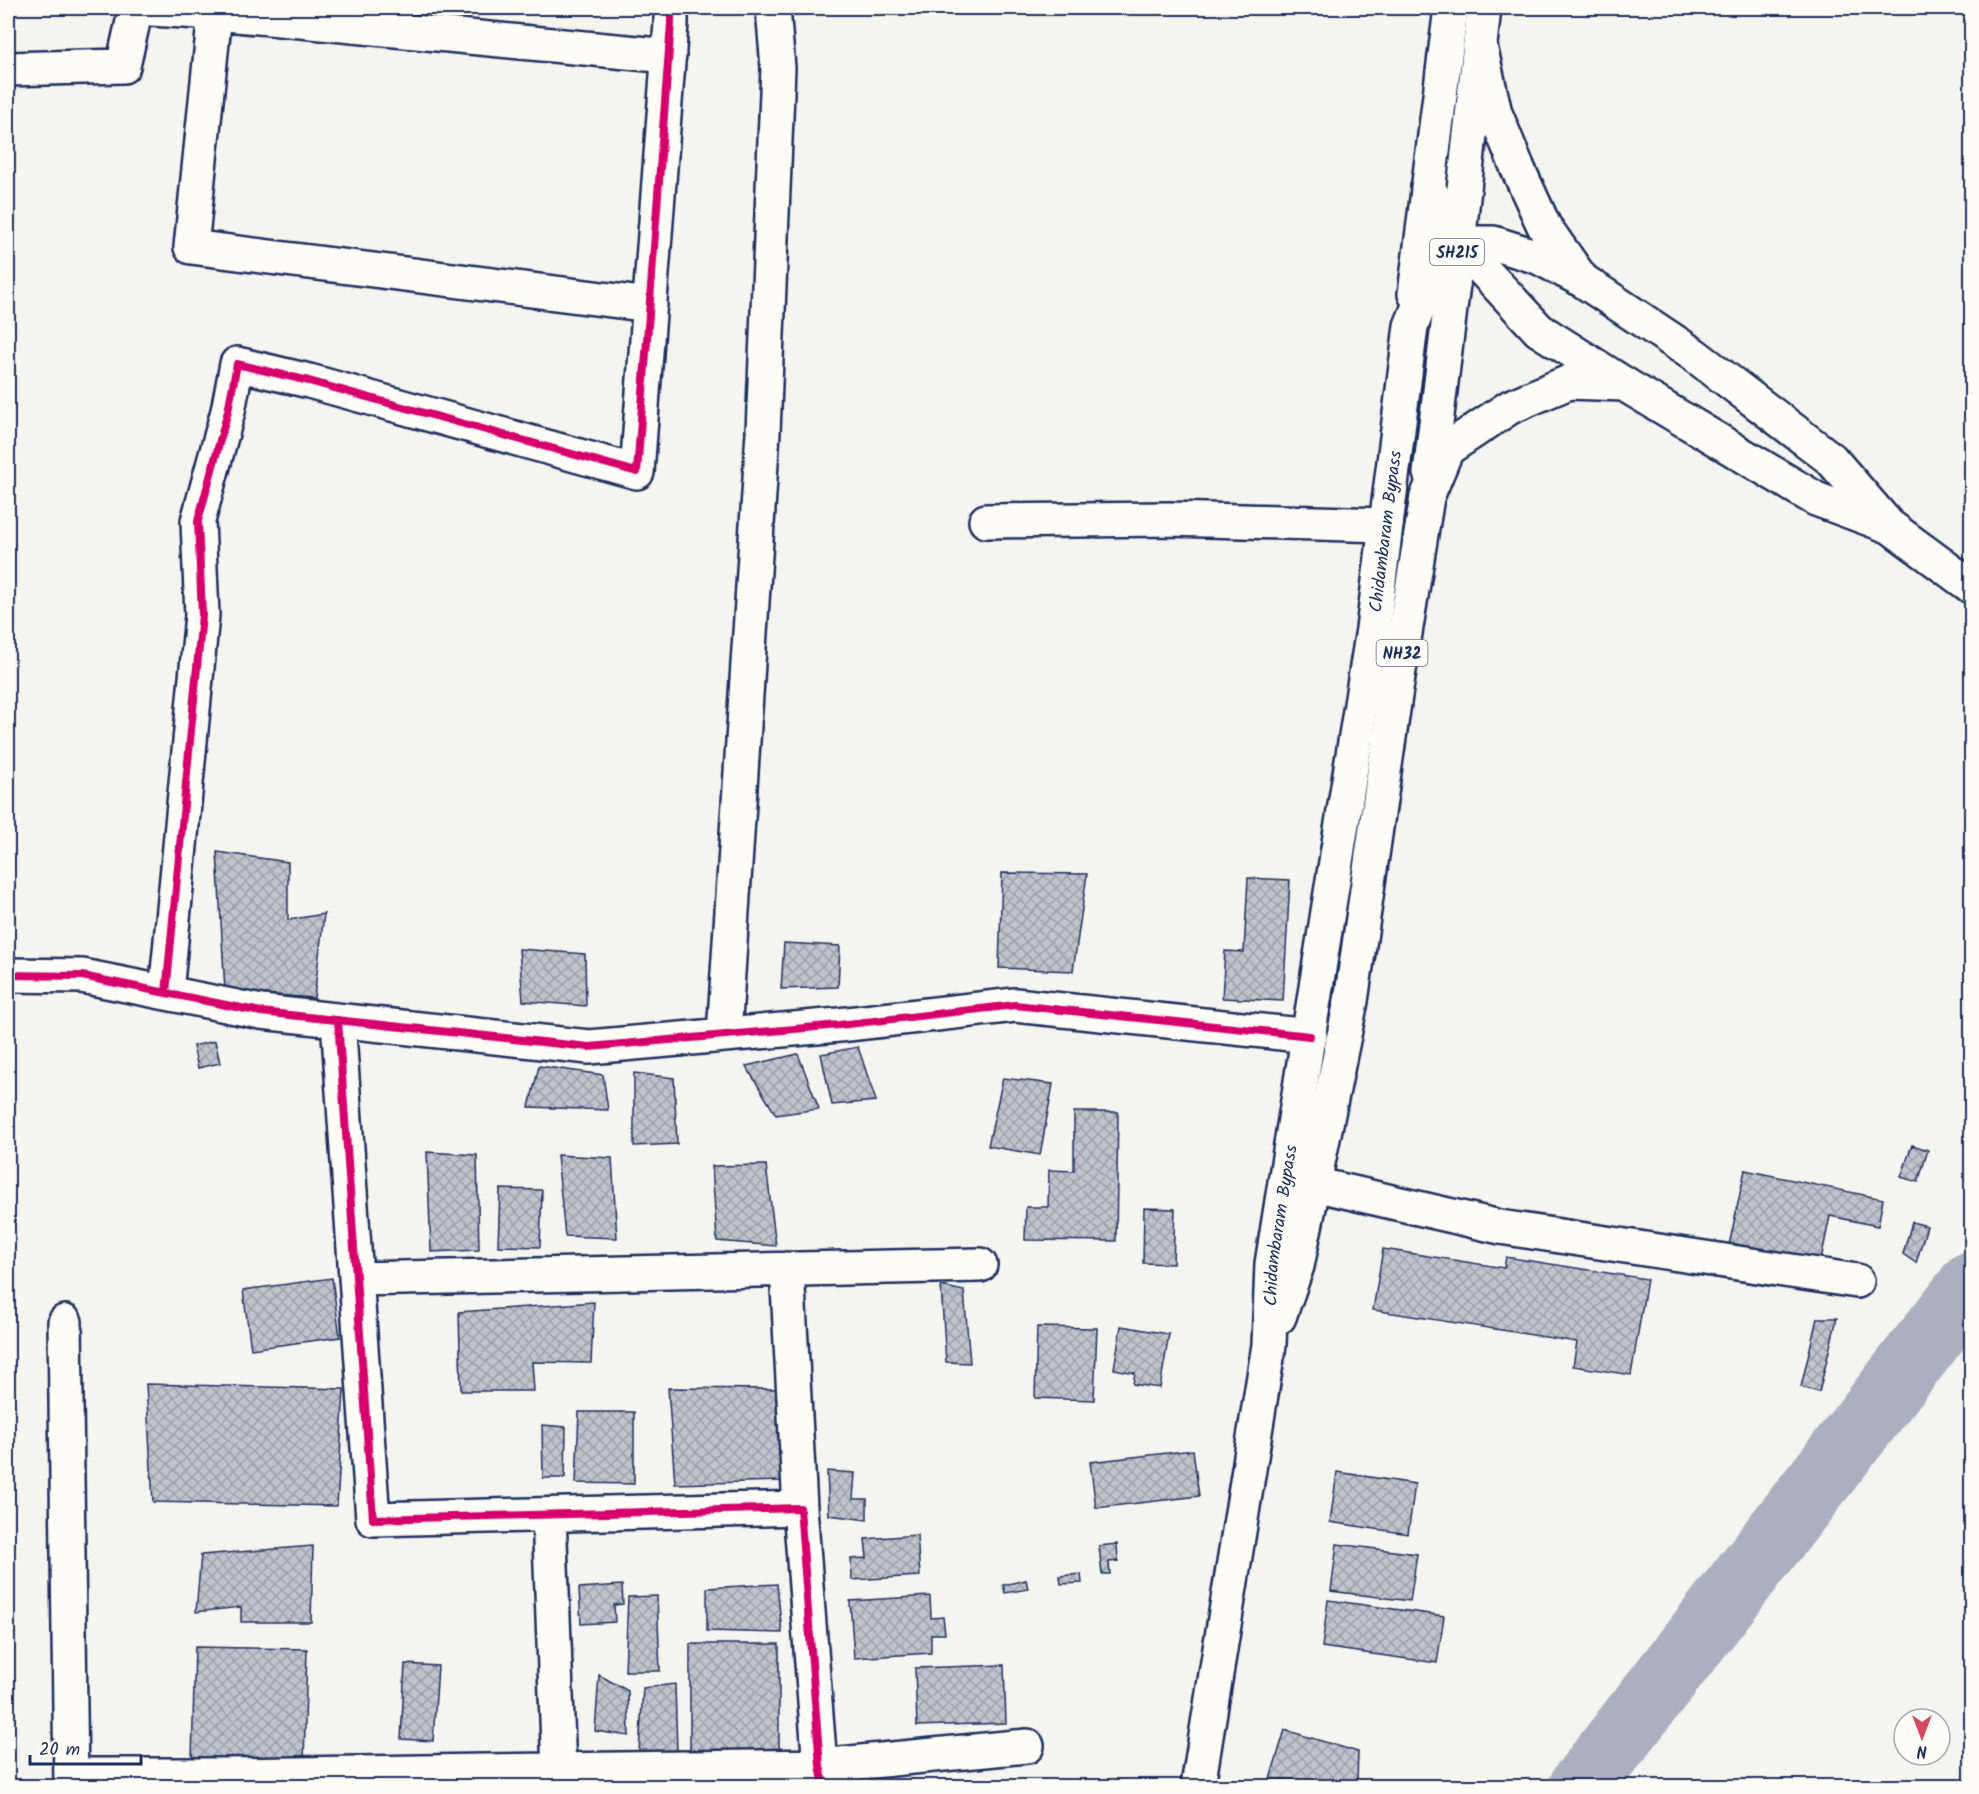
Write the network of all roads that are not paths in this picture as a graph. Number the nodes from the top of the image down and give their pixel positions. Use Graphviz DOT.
graph roads {
  1 [pos="671,8"];
  2 [pos="773,8"];
  3 [pos="1451,8"];
  4 [pos="1484,8"];
  5 [pos="215,13"];
  6 [pos="1480,46"];
  7 [pos="669,56"];
  8 [pos="8,69"];
  9 [pos="1428,187"];
  10 [pos="1458,243"];
  11 [pos="1582,279"];
  12 [pos="650,305"];
  13 [pos="1411,326"];
  14 [pos="1624,384"];
  15 [pos="1427,497"];
  16 [pos="986,521"];
  17 [pos="1386,525"];
  18 [pos="1888,525"];
  19 [pos="1971,587"];
  20 [pos="8,975"];
  21 [pos="166,993"];
  22 [pos="338,1020"];
  23 [pos="724,1035"];
  24 [pos="1310,1036"];
  25 [pos="1314,1184"];
  26 [pos="980,1265"];
  27 [pos="787,1269"];
  28 [pos="356,1279"];
  29 [pos="1857,1281"];
  30 [pos="65,1322"];
  31 [pos="1269,1345"];
  32 [pos="800,1508"];
  33 [pos="549,1515"];
  34 [pos="1027,1746"];
  35 [pos="559,1770"];
  36 [pos="822,1776"];
  37 [pos="71,1781"];
  38 [pos="1198,1786"];
  1 -- 7 [label="main road"];
  2 -- 23 [label="main road"];
  3 -- 9 [label="main road, SH215"];
  4 -- 6 [label="main road, SH215"];
  5 -- 7 [label="main road"];
  5 -- 8 [label="main road"];
  5 -- 12 [label="main road"];
  6 -- 10 [label="main road, SH215"];
  6 -- 11 [label="main road"];
  7 -- 12 [label="main road"];
  9 -- 10 [label="main road"];
  9 -- 13 [label="main road, SH215"];
  10 -- 11 [label="main road, Chidambaram Bypass"];
  10 -- 13 [label="main road, Chidambaram Bypass"];
  10 -- 14 [label="main road"];
  10 -- 15 [label="main road, SH215"];
  11 -- 18 [label="main road, Chidambaram Bypass"];
  12 -- 21 [label="main road"];
  13 -- 17 [label="main road, Chidambaram Bypass"];
  14 -- 15 [label="main road, Chidambaram Bypass / NH32"];
  14 -- 18 [label="main road, Chidambaram Bypass / NH32"];
  15 -- 25 [label="main road, Chidambaram Bypass / NH32"];
  16 -- 17 [label="main road"];
  17 -- 24 [label="main road, Chidambaram Bypass"];
  18 -- 19 [label="main road, Chidambaram Bypass"];
  20 -- 21 [label="main road"];
  21 -- 22 [label="main road"];
  22 -- 23 [label="main road"];
  22 -- 28 [label="main road"];
  23 -- 24 [label="main road"];
  24 -- 31 [label="main road, Chidambaram Bypass"];
  25 -- 29 [label="main road"];
  25 -- 31 [label="main road, Chidambaram Bypass / NH32"];
  26 -- 27 [label="main road"];
  27 -- 28 [label="main road"];
  27 -- 32 [label="main road"];
  28 -- 33 [label="main road"];
  30 -- 37 [label="main road"];
  31 -- 38 [label="main road"];
  32 -- 33 [label="main road"];
  32 -- 36 [label="main road"];
  33 -- 35 [label="main road"];
  34 -- 36 [label="main road"];
  35 -- 36 [label="main road"];
  35 -- 37 [label="main road"];
}
